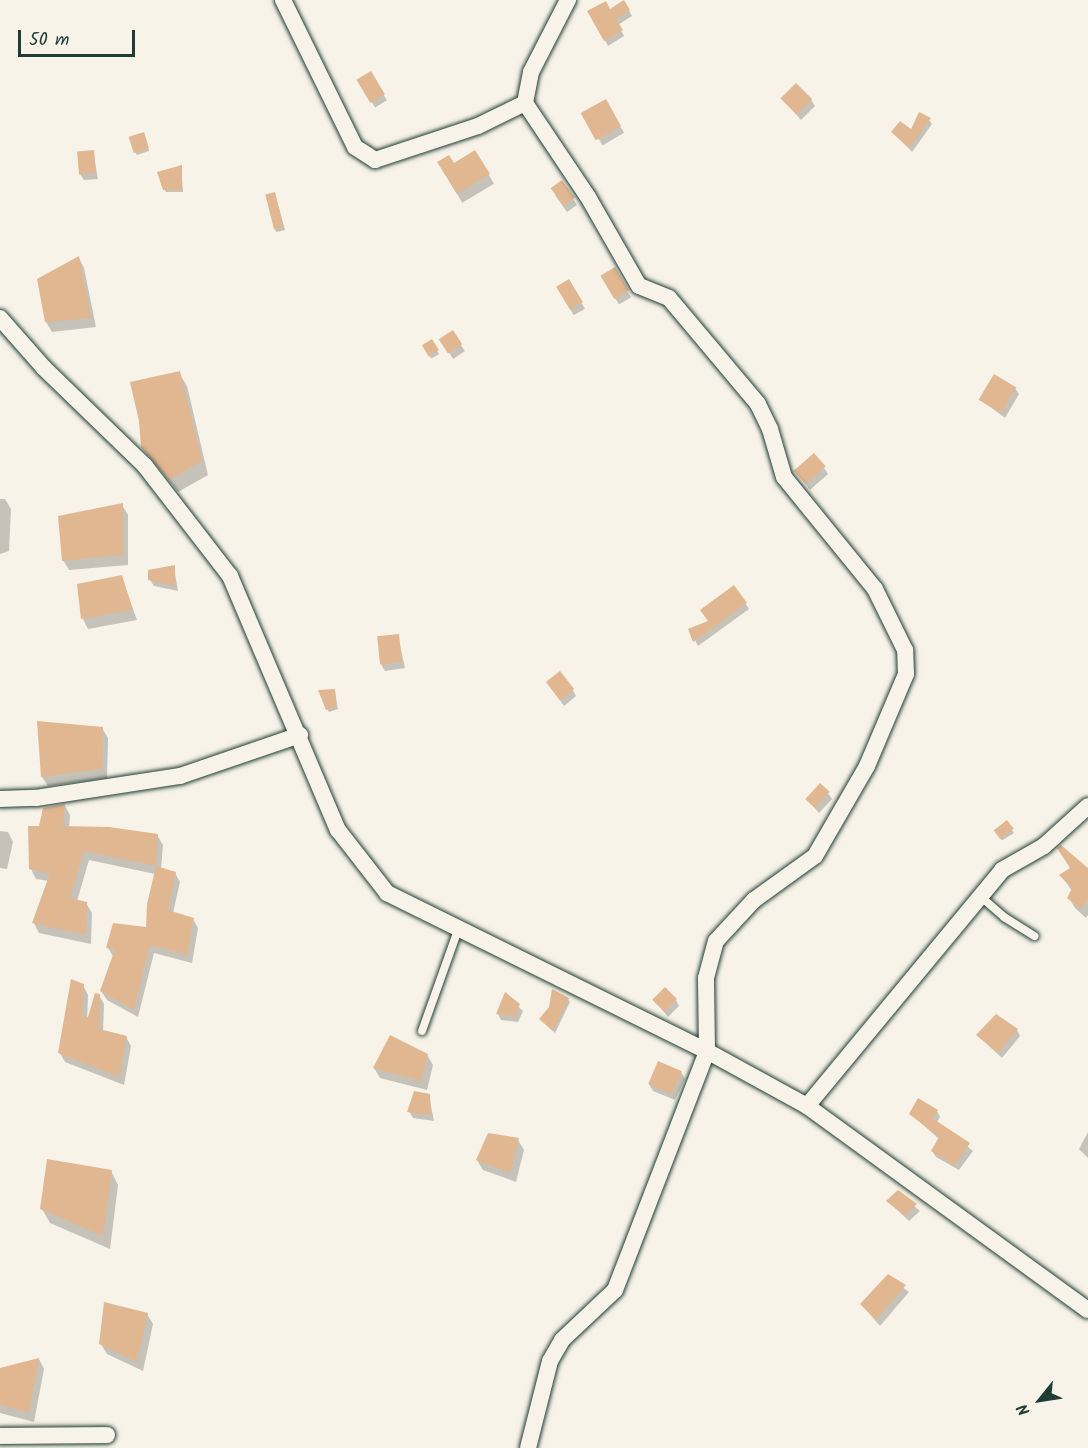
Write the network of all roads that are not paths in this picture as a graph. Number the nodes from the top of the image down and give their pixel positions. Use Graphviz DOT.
graph roads {
  1 [pos="283,0"];
  2 [pos="568,0"];
  3 [pos="525,103"];
  4 [pos="0,318"];
  5 [pos="300,735"];
  6 [pos="0,799"];
  7 [pos="1088,806"];
  8 [pos="980,896"];
  9 [pos="459,926"];
  10 [pos="1035,936"];
  11 [pos="422,1031"];
  12 [pos="707,1051"];
  13 [pos="807,1106"];
  14 [pos="1088,1310"];
  15 [pos="107,1435"];
  16 [pos="0,1436"];
  17 [pos="528,1448"];
  1 -- 3 [label="street"];
  2 -- 3 [label="street"];
  3 -- 12 [label="street"];
  4 -- 5 [label="street"];
  5 -- 6 [label="street"];
  5 -- 9 [label="street"];
  7 -- 8 [label="street"];
  8 -- 10 [label="lane"];
  8 -- 13 [label="street"];
  9 -- 11 [label="lane"];
  9 -- 12 [label="street"];
  12 -- 13 [label="street"];
  12 -- 17 [label="street"];
  13 -- 14 [label="street"];
  15 -- 16 [label="street"];
}
